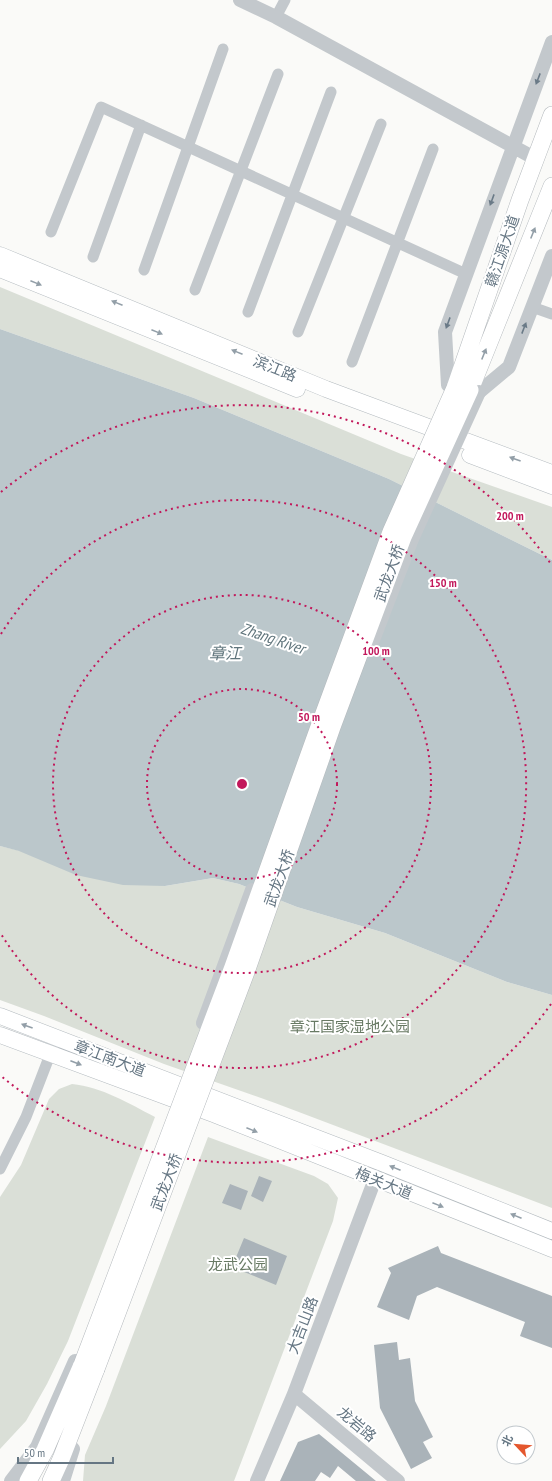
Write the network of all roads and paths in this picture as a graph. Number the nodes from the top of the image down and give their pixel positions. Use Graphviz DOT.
graph roads {
  1 [pos="240,0"];
  2 [pos="285,0"];
  3 [pos="276,17"];
  4 [pos="552,42"];
  5 [pos="224,49"];
  6 [pos="278,74"];
  7 [pos="331,92"];
  8 [pos="552,115"];
  9 [pos="381,124"];
  10 [pos="141,125"];
  11 [pos="512,146"];
  12 [pos="188,147"];
  13 [pos="434,149"];
  14 [pos="536,159"];
  15 [pos="240,171"];
  16 [pos="552,186"];
  17 [pos="292,194"];
  18 [pos="343,218"];
  19 [pos="51,232"];
  20 [pos="398,242"];
  21 [pos="0,255"];
  22 [pos="552,256"];
  23 [pos="93,257"];
  24 [pos="0,269"];
  25 [pos="144,270"];
  26 [pos="466,274"];
  27 [pos="195,290"];
  28 [pos="532,307"];
  29 [pos="248,312"];
  30 [pos="552,314"];
  31 [pos="298,332"];
  32 [pos="352,362"];
  33 [pos="463,389"];
  34 [pos="552,473"];
  35 [pos="552,486"];
  36 [pos="0,1016"];
  37 [pos="0,1034"];
  38 [pos="56,1037"];
  39 [pos="50,1053"];
  40 [pos="218,1108"];
  41 [pos="0,1169"];
  42 [pos="375,1179"];
  43 [pos="552,1231"];
  44 [pos="552,1249"];
  45 [pos="89,1367"];
  46 [pos="294,1394"];
  47 [pos="11,1481"];
  48 [pos="28,1481"];
  49 [pos="51,1481"];
  50 [pos="63,1481"];
  51 [pos="257,1481"];
  52 [pos="398,1481"];
  1 -- 3 [label="street"];
  2 -- 3 [label="street"];
  3 -- 11 [label="street"];
  4 -- 11 [label="street, one-way"];
  5 -- 12 [label="street"];
  6 -- 15 [label="street"];
  7 -- 17 [label="street"];
  8 -- 14 [label="main road, 赣江源大道"];
  9 -- 18 [label="street"];
  10 -- 12 [label="street"];
  10 -- 19 [label="street"];
  10 -- 23 [label="street"];
  11 -- 14 [label="street"];
  11 -- 26 [label="street, one-way"];
  12 -- 15 [label="street"];
  12 -- 25 [label="street"];
  13 -- 20 [label="street"];
  14 -- 33 [label="main road, 赣江源大道"];
  15 -- 17 [label="street"];
  15 -- 27 [label="street"];
  33 -- 16 [label="main road, 赣江源大道, one-way"];
  17 -- 18 [label="street"];
  17 -- 29 [label="street"];
  18 -- 20 [label="street"];
  18 -- 31 [label="street"];
  20 -- 26 [label="street"];
  20 -- 32 [label="street"];
  34 -- 21 [label="main road, 滨江路, one-way"];
  22 -- 28 [label="street"];
  24 -- 35 [label="main road, 滨江路, one-way"];
  26 -- 33 [label="street, one-way"];
  28 -- 30 [label="street"];
  33 -- 28 [label="street, one-way"];
  33 -- 45 [label="street, bridge"];
  33 -- 45 [label="main road, 武龙大桥, bridge"];
  38 -- 36 [label="main road, 章江南大道, one-way"];
  37 -- 39 [label="main road, 章江南大道"];
  38 -- 39 [label="street"];
  38 -- 40 [label="main road, 章江南大道"];
  39 -- 40 [label="main road, 章江南大道, one-way"];
  39 -- 41 [label="street"];
  40 -- 42 [label="main road, 梅关大道, one-way"];
  43 -- 40 [label="main road, 梅关大道, one-way"];
  42 -- 44 [label="main road, 梅关大道, one-way"];
  42 -- 46 [label="street, 大吉山路"];
  45 -- 47 [label="street"];
  45 -- 48 [label="main road"];
  45 -- 49 [label="main road"];
  45 -- 50 [label="street"];
  46 -- 51 [label="street, 大吉山路"];
  46 -- 52 [label="street, 龙岩路"];
}
